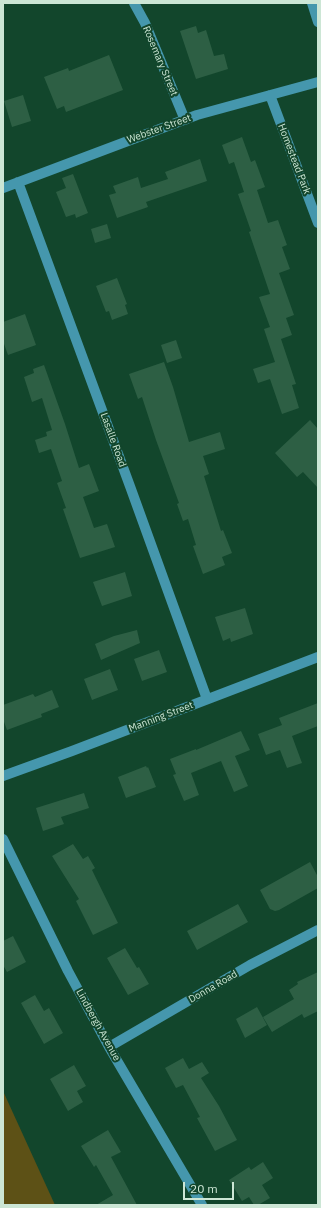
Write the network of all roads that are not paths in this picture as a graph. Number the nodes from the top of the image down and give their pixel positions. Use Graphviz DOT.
graph roads {
  1 [pos="134,3"];
  2 [pos="312,3"];
  3 [pos="318,22"];
  4 [pos="318,82"];
  5 [pos="270,95"];
  6 [pos="185,120"];
  7 [pos="18,182"];
  8 [pos="3,188"];
  9 [pos="318,223"];
  10 [pos="318,657"];
  11 [pos="206,700"];
  12 [pos="3,776"];
  13 [pos="3,839"];
  14 [pos="318,930"];
  15 [pos="109,1047"];
  16 [pos="202,1205"];
  1 -- 6 [label="street, Rosemary Street"];
  2 -- 3 [label="street"];
  4 -- 5 [label="street, Webster Street"];
  5 -- 6 [label="street, Webster Street"];
  5 -- 9 [label="street, Homestead Park"];
  6 -- 7 [label="street, Webster Street"];
  7 -- 8 [label="street, Webster Street"];
  7 -- 11 [label="street, Lasalle Road"];
  10 -- 11 [label="street, Manning Street"];
  11 -- 12 [label="street, Manning Street"];
  13 -- 15 [label="street, Lindbergh Avenue"];
  14 -- 15 [label="street, Donna Road"];
  15 -- 16 [label="street, Lindbergh Avenue"];
}
